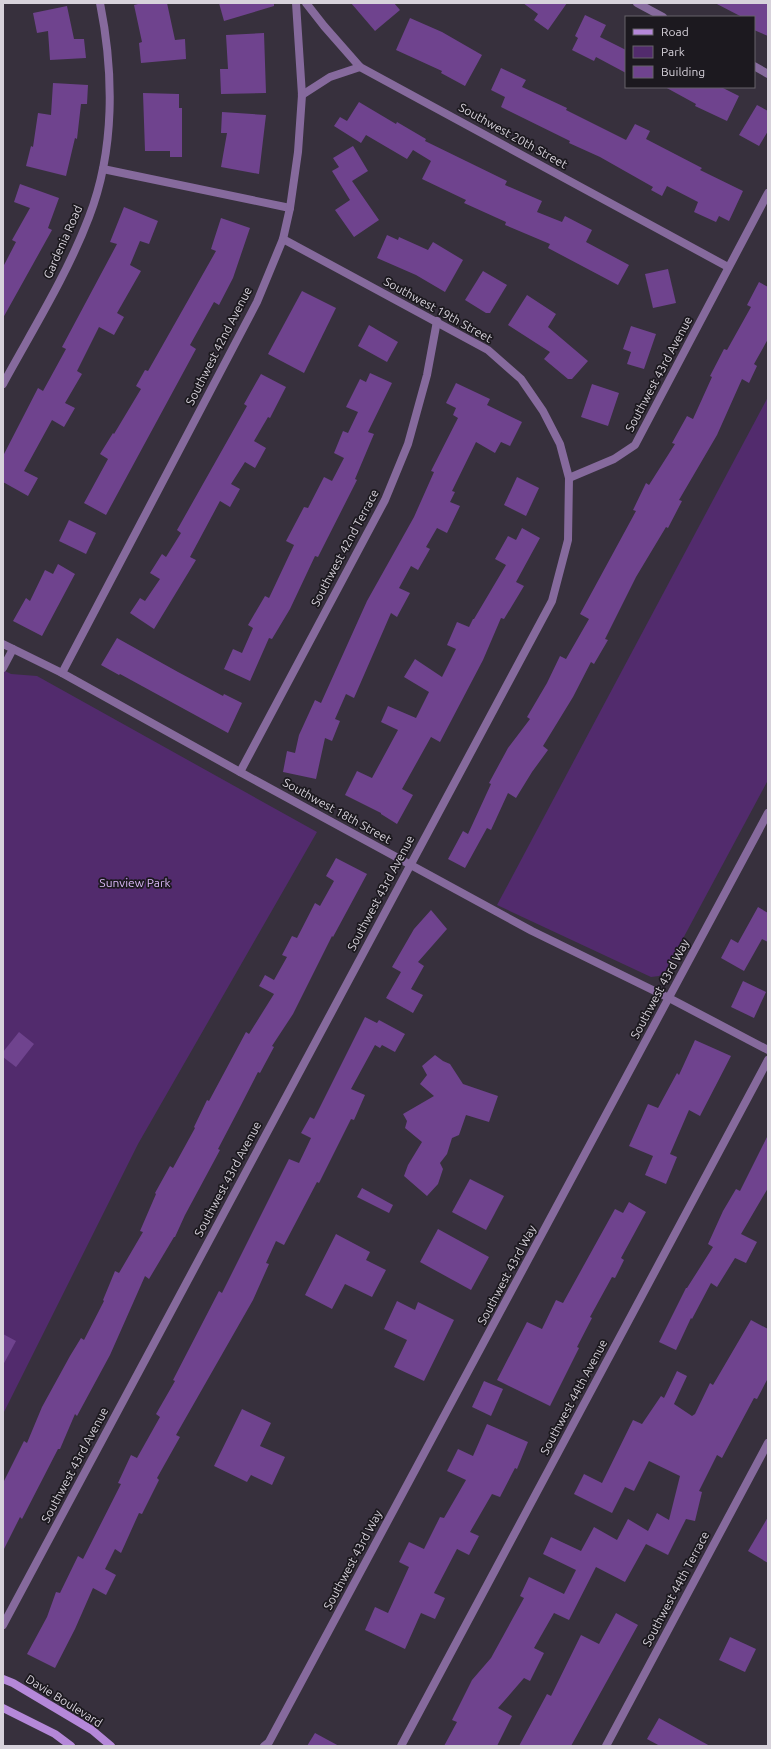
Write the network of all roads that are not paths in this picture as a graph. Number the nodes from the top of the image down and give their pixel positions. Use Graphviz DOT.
graph roads {
  1 [pos="100,3"];
  2 [pos="296,3"];
  3 [pos="306,3"];
  4 [pos="637,3"];
  5 [pos="661,16"];
  6 [pos="360,67"];
  7 [pos="755,67"];
  8 [pos="768,74"];
  9 [pos="302,95"];
  10 [pos="103,169"];
  11 [pos="768,193"];
  12 [pos="290,208"];
  13 [pos="283,239"];
  14 [pos="728,267"];
  15 [pos="437,321"];
  16 [pos="3,384"];
  17 [pos="569,478"];
  18 [pos="3,644"];
  19 [pos="13,649"];
  20 [pos="3,668"];
  21 [pos="62,673"];
  22 [pos="240,772"];
  23 [pos="768,813"];
  24 [pos="409,865"];
  25 [pos="669,998"];
  26 [pos="768,1050"];
  27 [pos="768,1060"];
  28 [pos="768,1443"];
  29 [pos="3,1625"];
  30 [pos="3,1679"];
  31 [pos="3,1708"];
  32 [pos="71,1746"];
  33 [pos="111,1746"];
  34 [pos="264,1746"];
  35 [pos="401,1746"];
  36 [pos="606,1746"];
  1 -- 10 [label="street, Gardenia Road"];
  2 -- 9 [label="street, Southwest 42nd Avenue"];
  3 -- 6 [label="street, Southwest 20th Street"];
  4 -- 5 [label="street"];
  6 -- 9 [label="street"];
  6 -- 14 [label="street, Southwest 20th Street"];
  7 -- 8 [label="street"];
  9 -- 12 [label="street, Southwest 42nd Avenue"];
  10 -- 12 [label="street"];
  10 -- 16 [label="street, Gardenia Road"];
  11 -- 14 [label="street, Southwest 43rd Avenue"];
  12 -- 13 [label="street, Southwest 42nd Avenue"];
  13 -- 15 [label="street, Southwest 19th Street"];
  13 -- 21 [label="street, Southwest 42nd Avenue"];
  14 -- 17 [label="street, Southwest 43rd Avenue"];
  15 -- 17 [label="street, Southwest 19th Street"];
  15 -- 22 [label="street, Southwest 42nd Terrace"];
  17 -- 24 [label="street, Southwest 43rd Avenue"];
  18 -- 19 [label="street, Southwest 18th Street"];
  19 -- 20 [label="street"];
  19 -- 21 [label="street, Southwest 18th Street"];
  21 -- 22 [label="street, Southwest 18th Street"];
  22 -- 24 [label="street, Southwest 18th Street"];
  23 -- 25 [label="street, Southwest 43rd Way"];
  24 -- 25 [label="street, Southwest 18th Street"];
  24 -- 29 [label="street, Southwest 43rd Avenue"];
  25 -- 26 [label="street, Southwest 18th Street"];
  25 -- 34 [label="street, Southwest 43rd Way"];
  27 -- 35 [label="street, Southwest 44th Avenue"];
  28 -- 36 [label="street, Southwest 44th Terrace"];
  30 -- 33 [label="main road, Davie Boulevard"];
  31 -- 32 [label="main road"];
}
